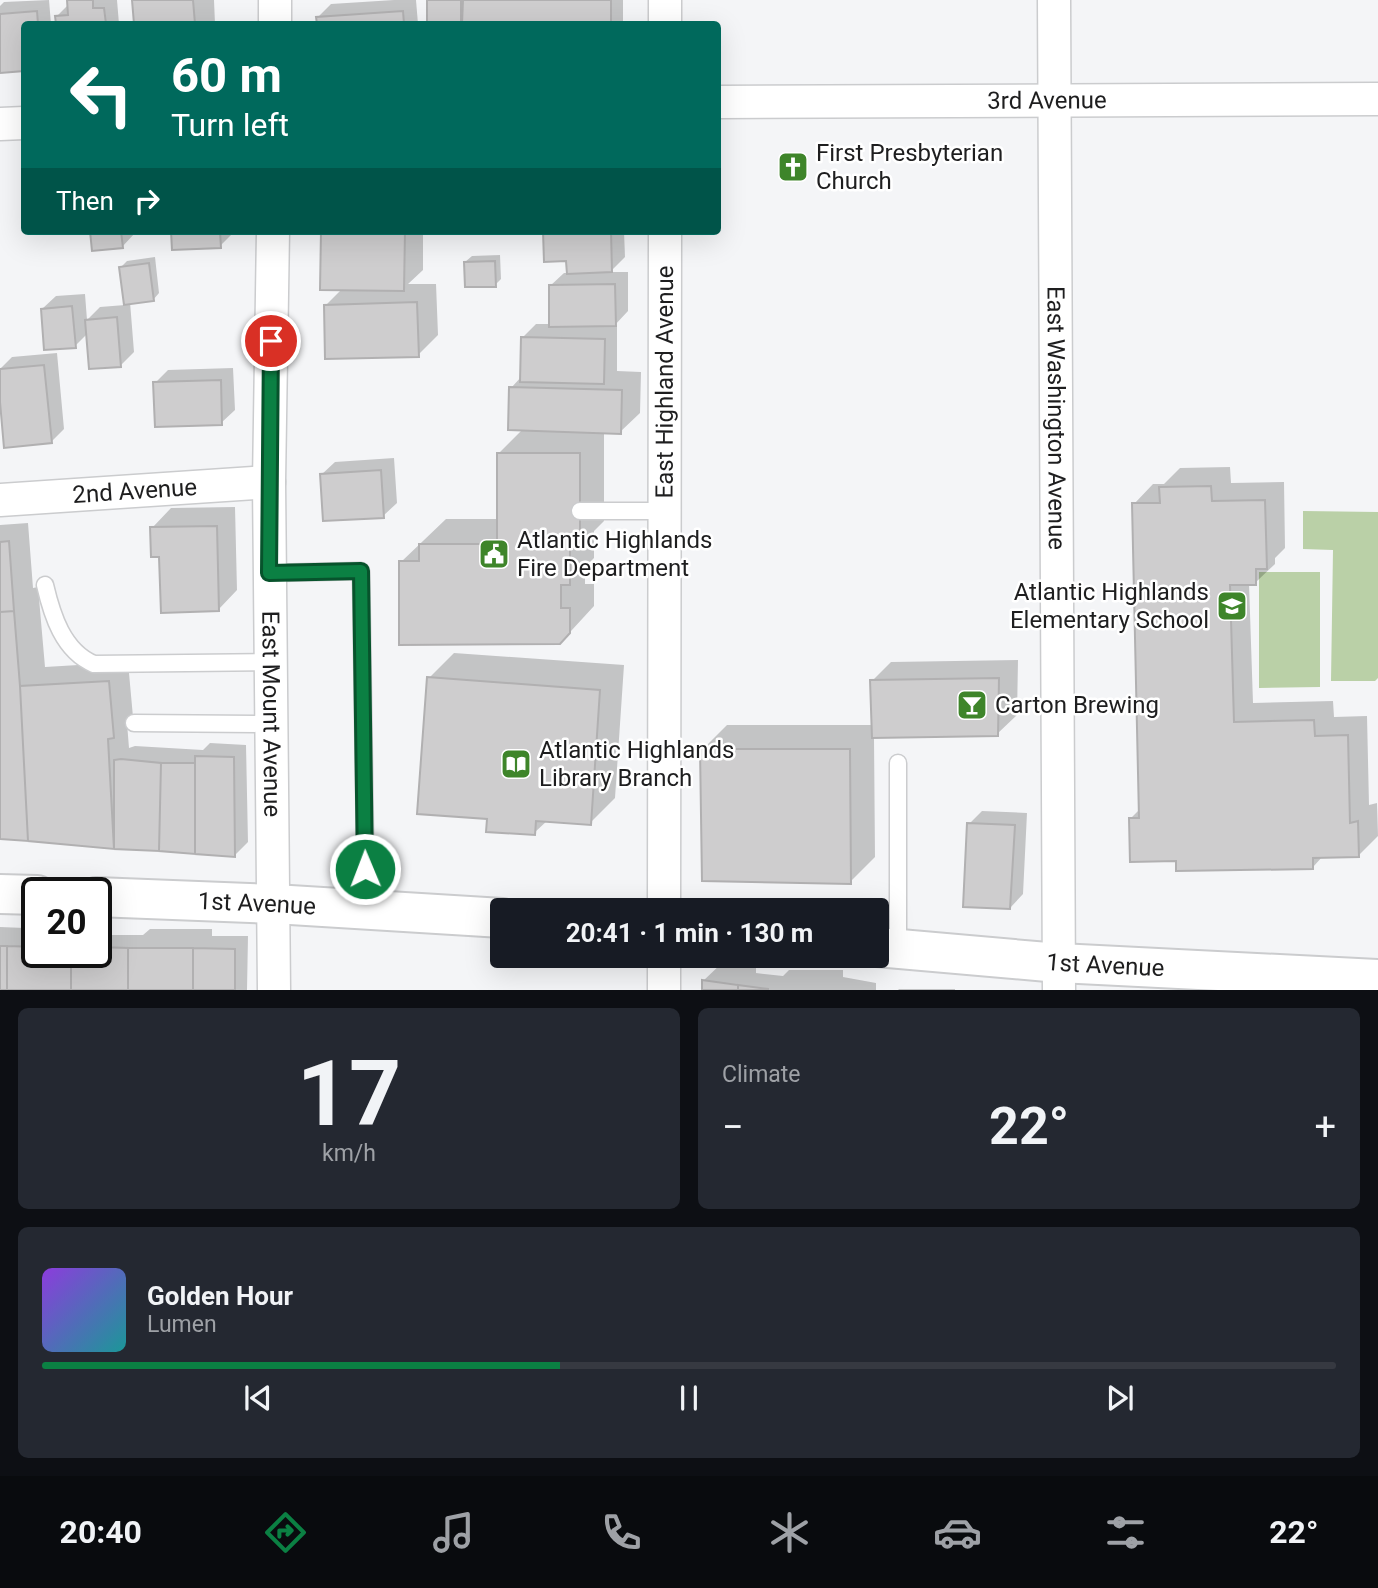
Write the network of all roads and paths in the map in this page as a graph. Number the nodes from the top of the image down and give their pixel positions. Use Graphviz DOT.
graph roads {
  1 [pos="275,0"];
  2 [pos="665,0"];
  3 [pos="1054,0"];
  4 [pos="275,21"];
  5 [pos="665,21"];
  6 [pos="1378,99"];
  7 [pos="1054,100"];
  8 [pos="721,102"];
  9 [pos="21,123"];
  10 [pos="0,124"];
  11 [pos="273,235"];
  12 [pos="665,235"];
  13 [pos="269,482"];
  14 [pos="0,500"];
  15 [pos="580,511"];
  16 [pos="664,511"];
  17 [pos="269,573"];
  18 [pos="45,585"];
  19 [pos="271,662"];
  20 [pos="134,723"];
  21 [pos="272,724"];
  22 [pos="898,763"];
  23 [pos="0,894"];
  24 [pos="21,895"];
  25 [pos="112,898"];
  26 [pos="664,898"];
  27 [pos="274,904"];
  28 [pos="366,910"];
  29 [pos="889,914"];
  30 [pos="490,917"];
  31 [pos="889,948"];
  32 [pos="664,968"];
  33 [pos="1059,976"];
  34 [pos="1378,979"];
  35 [pos="274,989"];
  36 [pos="664,989"];
  1 -- 4 [label="street"];
  2 -- 5 [label="street"];
  3 -- 7 [label="street, East Washington Avenue"];
  6 -- 7 [label="street, 3rd Avenue"];
  7 -- 8 [label="street, 3rd Avenue"];
  7 -- 33 [label="street, East Washington Avenue"];
  9 -- 10 [label="street"];
  11 -- 13 [label="street, East Mount Avenue"];
  12 -- 16 [label="street, East Highland Avenue"];
  13 -- 14 [label="street, 2nd Avenue"];
  13 -- 17 [label="street, East Mount Avenue"];
  15 -- 16 [label="lane"];
  16 -- 26 [label="street, East Highland Avenue"];
  17 -- 19 [label="street, East Mount Avenue"];
  17 -- 28 [label="lane"];
  18 -- 19 [label="lane"];
  19 -- 21 [label="street, East Mount Avenue"];
  20 -- 21 [label="lane"];
  21 -- 27 [label="street, East Mount Avenue"];
  22 -- 29 [label="lane"];
  23 -- 24 [label="street"];
  25 -- 27 [label="street, 1st Avenue"];
  27 -- 28 [label="street, 1st Avenue"];
  27 -- 35 [label="street, East Mount Avenue"];
  28 -- 30 [label="street, 1st Avenue"];
  31 -- 33 [label="street, 1st Avenue"];
  32 -- 36 [label="street"];
  33 -- 34 [label="street, 1st Avenue"];
}
